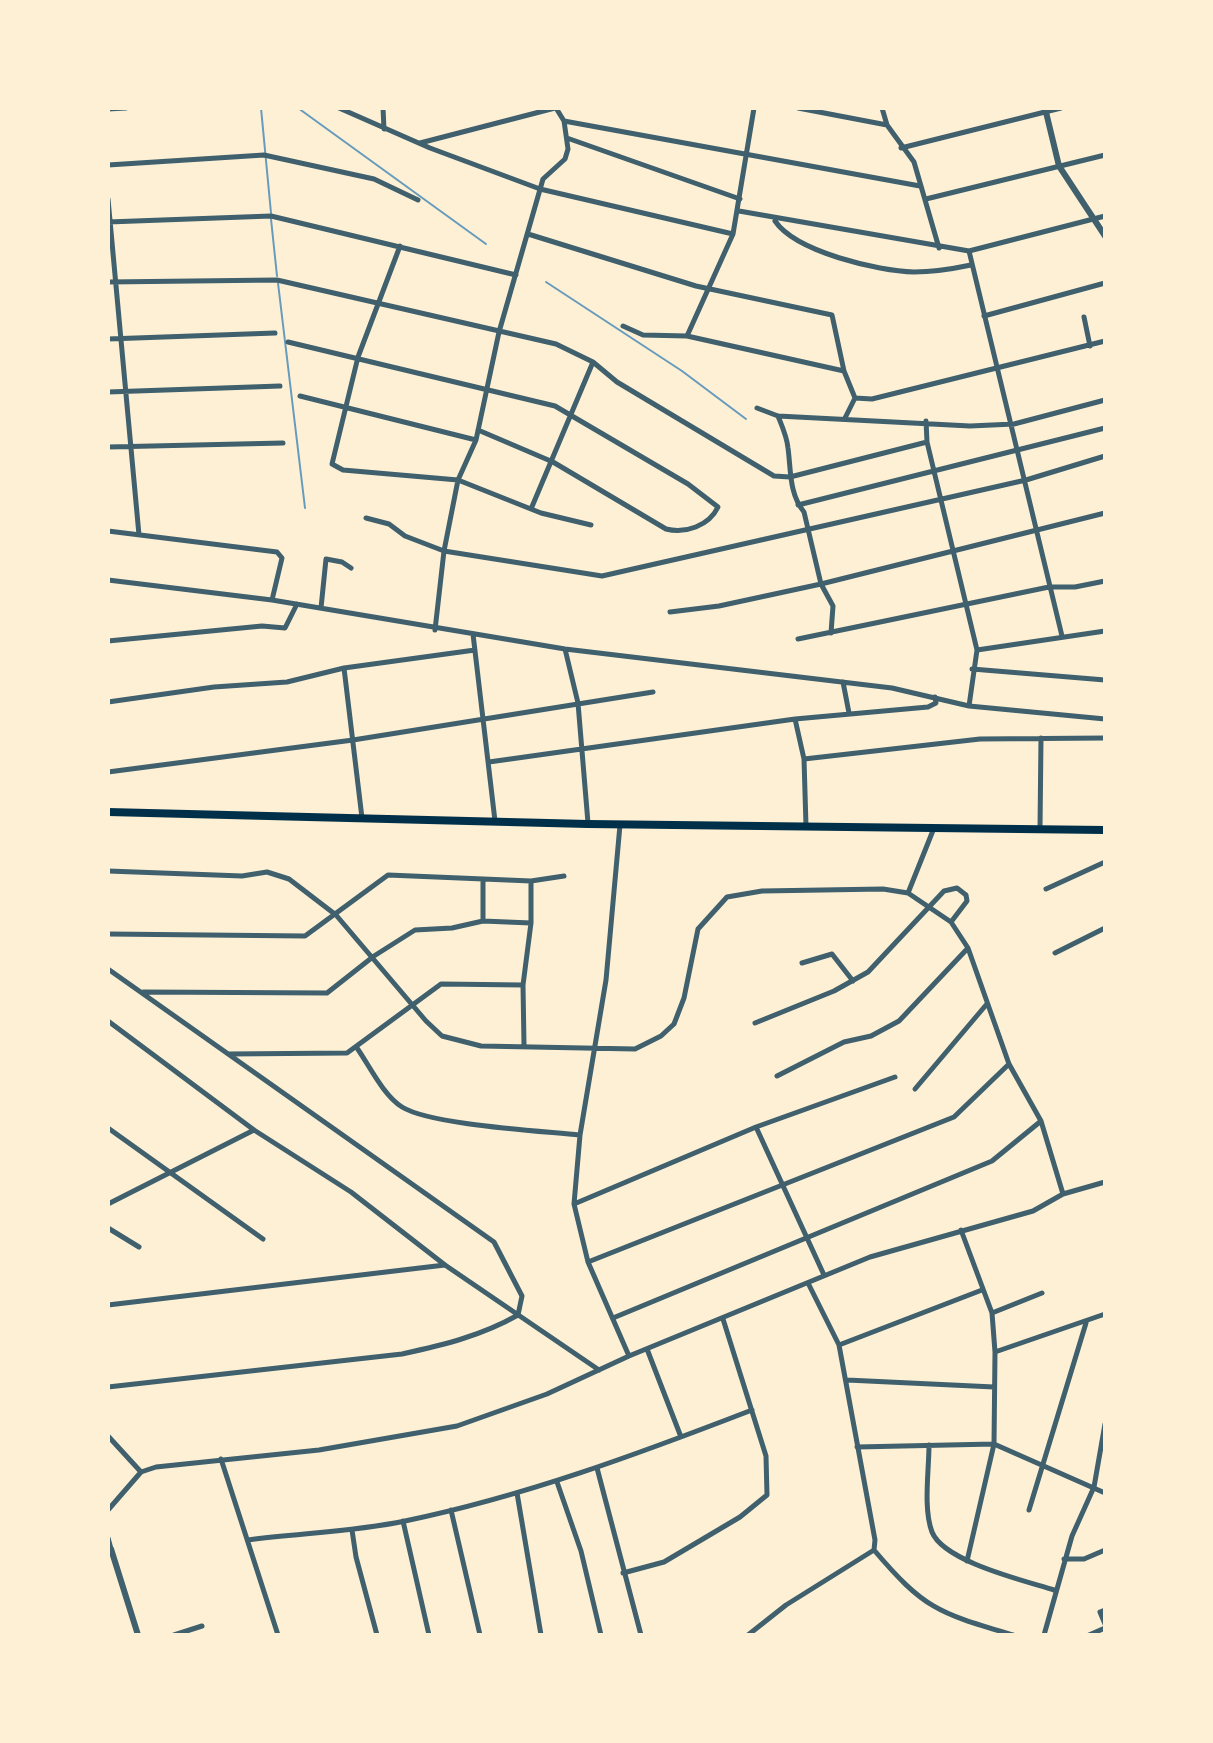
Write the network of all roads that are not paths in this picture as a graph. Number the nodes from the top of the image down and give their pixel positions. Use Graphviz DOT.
graph roads {
  1 [pos="126,108"];
  2 [pos="339,108"];
  3 [pos="383,108"];
  4 [pos="556,108"];
  5 [pos="754,108"];
  6 [pos="798,108"];
  7 [pos="882,108"];
  8 [pos="1061,108"];
  9 [pos="108,109"];
  10 [pos="1045,110"];
  11 [pos="564,121"];
  12 [pos="887,125"];
  13 [pos="384,129"];
  14 [pos="567,138"];
  15 [pos="419,143"];
  16 [pos="901,148"];
  17 [pos="1105,155"];
  18 [pos="746,156"];
  19 [pos="108,165"];
  20 [pos="1059,166"];
  21 [pos="920,186"];
  22 [pos="540,189"];
  23 [pos="108,199"];
  24 [pos="740,199"];
  25 [pos="926,199"];
  26 [pos="418,200"];
  27 [pos="739,211"];
  28 [pos="1105,216"];
  29 [pos="1092,219"];
  30 [pos="774,220"];
  31 [pos="109,222"];
  32 [pos="528,234"];
  33 [pos="733,234"];
  34 [pos="1105,236"];
  35 [pos="400,246"];
  36 [pos="939,248"];
  37 [pos="969,251"];
  38 [pos="971,265"];
  39 [pos="516,275"];
  40 [pos="111,282"];
  41 [pos="1105,283"];
  42 [pos="709,289"];
  43 [pos="377,303"];
  44 [pos="984,316"];
  45 [pos="1084,317"];
  46 [pos="623,326"];
  47 [pos="499,332"];
  48 [pos="275,333"];
  49 [pos="687,336"];
  50 [pos="120,338"];
  51 [pos="108,339"];
  52 [pos="1105,341"];
  53 [pos="288,342"];
  54 [pos="1090,346"];
  55 [pos="358,357"];
  56 [pos="593,362"];
  57 [pos="998,368"];
  58 [pos="844,371"];
  59 [pos="280,386"];
  60 [pos="488,388"];
  61 [pos="125,391"];
  62 [pos="108,392"];
  63 [pos="300,396"];
  64 [pos="855,398"];
  65 [pos="1105,400"];
  66 [pos="345,408"];
  67 [pos="757,408"];
  68 [pos="571,414"];
  69 [pos="778,416"];
  70 [pos="845,418"];
  71 [pos="926,421"];
  72 [pos="1014,424"];
  73 [pos="1105,428"];
  74 [pos="478,430"];
  75 [pos="476,440"];
  76 [pos="927,442"];
  77 [pos="283,443"];
  78 [pos="130,446"];
  79 [pos="108,447"];
  80 [pos="1019,450"];
  81 [pos="1105,456"];
  82 [pos="553,462"];
  83 [pos="936,470"];
  84 [pos="790,477"];
  85 [pos="458,480"];
  86 [pos="1026,480"];
  87 [pos="941,497"];
  88 [pos="798,505"];
  89 [pos="531,509"];
  90 [pos="1105,513"];
  91 [pos="366,518"];
  92 [pos="591,525"];
  93 [pos="1039,530"];
  94 [pos="108,531"];
  95 [pos="806,531"];
  96 [pos="139,535"];
  97 [pos="444,551"];
  98 [pos="955,552"];
  99 [pos="351,568"];
  100 [pos="108,580"];
  101 [pos="1105,581"];
  102 [pos="821,584"];
  103 [pos="1049,587"];
  104 [pos="272,600"];
  105 [pos="297,604"];
  106 [pos="968,606"];
  107 [pos="321,608"];
  108 [pos="670,612"];
  109 [pos="435,630"];
  110 [pos="1105,631"];
  111 [pos="831,633"];
  112 [pos="473,634"];
  113 [pos="1062,636"];
  114 [pos="798,639"];
  115 [pos="108,641"];
  116 [pos="565,649"];
  117 [pos="475,650"];
  118 [pos="977,650"];
  119 [pos="344,668"];
  120 [pos="972,669"];
  121 [pos="1105,680"];
  122 [pos="843,682"];
  123 [pos="653,692"];
  124 [pos="935,697"];
  125 [pos="108,702"];
  126 [pos="578,703"];
  127 [pos="969,706"];
  128 [pos="849,713"];
  129 [pos="485,719"];
  130 [pos="795,719"];
  131 [pos="1105,719"];
  132 [pos="1041,738"];
  133 [pos="1105,738"];
  134 [pos="353,740"];
  135 [pos="584,748"];
  136 [pos="804,759"];
  137 [pos="489,762"];
  138 [pos="108,772"];
  139 [pos="108,812"];
  140 [pos="362,818"];
  141 [pos="495,821"];
  142 [pos="588,824"];
  143 [pos="620,824"];
  144 [pos="806,827"];
  145 [pos="934,828"];
  146 [pos="1040,829"];
  147 [pos="1105,830"];
  148 [pos="1105,862"];
  149 [pos="108,871"];
  150 [pos="564,876"];
  151 [pos="483,880"];
  152 [pos="531,881"];
  153 [pos="1046,889"];
  154 [pos="908,893"];
  155 [pos="928,908"];
  156 [pos="336,915"];
  157 [pos="483,921"];
  158 [pos="951,922"];
  159 [pos="531,923"];
  160 [pos="1105,928"];
  161 [pos="108,934"];
  162 [pos="968,948"];
  163 [pos="1055,953"];
  164 [pos="374,956"];
  165 [pos="802,963"];
  166 [pos="108,969"];
  167 [pos="853,981"];
  168 [pos="523,985"];
  169 [pos="143,992"];
  170 [pos="412,1005"];
  171 [pos="986,1005"];
  172 [pos="108,1021"];
  173 [pos="755,1023"];
  174 [pos="524,1045"];
  175 [pos="357,1048"];
  176 [pos="593,1050"];
  177 [pos="227,1054"];
  178 [pos="1009,1064"];
  179 [pos="777,1076"];
  180 [pos="895,1077"];
  181 [pos="915,1089"];
  182 [pos="1041,1121"];
  183 [pos="756,1127"];
  184 [pos="108,1128"];
  185 [pos="254,1130"];
  186 [pos="580,1135"];
  187 [pos="167,1172"];
  188 [pos="1105,1182"];
  189 [pos="785,1183"];
  190 [pos="1063,1194"];
  191 [pos="108,1204"];
  192 [pos="574,1204"];
  193 [pos="108,1228"];
  194 [pos="961,1230"];
  195 [pos="809,1237"];
  196 [pos="263,1239"];
  197 [pos="139,1247"];
  198 [pos="588,1262"];
  199 [pos="445,1265"];
  200 [pos="824,1275"];
  201 [pos="808,1283"];
  202 [pos="982,1290"];
  203 [pos="1042,1293"];
  204 [pos="108,1305"];
  205 [pos="992,1313"];
  206 [pos="1105,1314"];
  207 [pos="518,1315"];
  208 [pos="613,1318"];
  209 [pos="723,1319"];
  210 [pos="1086,1323"];
  211 [pos="839,1345"];
  212 [pos="647,1349"];
  213 [pos="995,1352"];
  214 [pos="629,1356"];
  215 [pos="600,1371"];
  216 [pos="847,1380"];
  217 [pos="108,1387"];
  218 [pos="994,1387"];
  219 [pos="752,1410"];
  220 [pos="1105,1424"];
  221 [pos="108,1436"];
  222 [pos="681,1437"];
  223 [pos="994,1444"];
  224 [pos="929,1445"];
  225 [pos="857,1447"];
  226 [pos="221,1459"];
  227 [pos="1043,1464"];
  228 [pos="597,1468"];
  229 [pos="141,1472"];
  230 [pos="557,1482"];
  231 [pos="1094,1487"];
  232 [pos="517,1493"];
  233 [pos="1105,1493"];
  234 [pos="108,1510"];
  235 [pos="451,1510"];
  236 [pos="1029,1510"];
  237 [pos="403,1521"];
  238 [pos="352,1530"];
  239 [pos="108,1538"];
  240 [pos="248,1540"];
  241 [pos="110,1549"];
  242 [pos="874,1550"];
  243 [pos="1105,1550"];
  244 [pos="1064,1559"];
  245 [pos="967,1561"];
  246 [pos="623,1573"];
  247 [pos="1054,1590"];
  248 [pos="1105,1610"];
  249 [pos="202,1626"];
  250 [pos="1105,1626"];
  251 [pos="138,1635"];
  252 [pos="174,1635"];
  253 [pos="278,1635"];
  254 [pos="377,1635"];
  255 [pos="429,1635"];
  256 [pos="480,1635"];
  257 [pos="541,1635"];
  258 [pos="601,1635"];
  259 [pos="641,1635"];
  260 [pos="748,1635"];
  261 [pos="1013,1635"];
  262 [pos="1044,1635"];
  263 [pos="1089,1635"];
  1 -- 9 [label="street"];
  2 -- 13 [label="street"];
  3 -- 13 [label="street"];
  4 -- 11 [label="street"];
  4 -- 15 [label="street"];
  5 -- 18 [label="street"];
  6 -- 12 [label="street"];
  7 -- 12 [label="street"];
  8 -- 10 [label="street"];
  10 -- 16 [label="street"];
  10 -- 20 [label="street"];
  11 -- 14 [label="street"];
  11 -- 18 [label="street"];
  12 -- 16 [label="street"];
  13 -- 15 [label="street"];
  14 -- 22 [label="street"];
  14 -- 24 [label="street"];
  15 -- 22 [label="street"];
  16 -- 21 [label="street"];
  17 -- 20 [label="street"];
  18 -- 21 [label="street"];
  18 -- 24 [label="street"];
  19 -- 26 [label="street"];
  20 -- 25 [label="street"];
  20 -- 29 [label="street"];
  21 -- 25 [label="street"];
  22 -- 32 [label="street"];
  22 -- 33 [label="street"];
  23 -- 31 [label="street"];
  24 -- 27 [label="street"];
  25 -- 36 [label="street"];
  27 -- 30 [label="street"];
  27 -- 33 [label="street"];
  28 -- 29 [label="street"];
  29 -- 34 [label="street"];
  29 -- 37 [label="street"];
  30 -- 36 [label="street"];
  30 -- 38 [label="street"];
  31 -- 35 [label="street"];
  31 -- 40 [label="street"];
  32 -- 39 [label="street"];
  32 -- 42 [label="street"];
  33 -- 42 [label="street"];
  35 -- 39 [label="street"];
  35 -- 43 [label="street"];
  36 -- 37 [label="street"];
  37 -- 38 [label="street"];
  38 -- 44 [label="street"];
  39 -- 47 [label="street"];
  40 -- 43 [label="street"];
  40 -- 50 [label="street"];
  41 -- 44 [label="street"];
  42 -- 49 [label="street"];
  42 -- 58 [label="street"];
  43 -- 47 [label="street"];
  43 -- 55 [label="street"];
  44 -- 57 [label="street"];
  45 -- 54 [label="street"];
  46 -- 49 [label="street"];
  47 -- 56 [label="street"];
  47 -- 60 [label="street"];
  48 -- 50 [label="street"];
  49 -- 58 [label="street"];
  50 -- 51 [label="street"];
  50 -- 61 [label="street"];
  52 -- 54 [label="street"];
  53 -- 55 [label="street"];
  54 -- 57 [label="street"];
  55 -- 60 [label="street"];
  55 -- 66 [label="street"];
  56 -- 68 [label="street"];
  56 -- 84 [label="street"];
  57 -- 64 [label="street"];
  57 -- 72 [label="street"];
  58 -- 64 [label="street"];
  59 -- 61 [label="street"];
  60 -- 68 [label="street"];
  60 -- 74 [label="street"];
  61 -- 62 [label="street"];
  61 -- 78 [label="street"];
  63 -- 66 [label="street"];
  64 -- 70 [label="street"];
  65 -- 72 [label="street"];
  66 -- 75 [label="street"];
  66 -- 85 [label="street"];
  67 -- 69 [label="street"];
  68 -- 82 [label="street"];
  68 -- 82 [label="street"];
  69 -- 70 [label="street"];
  69 -- 84 [label="street"];
  70 -- 71 [label="street"];
  71 -- 72 [label="street"];
  71 -- 76 [label="street"];
  72 -- 80 [label="street"];
  73 -- 80 [label="street"];
  74 -- 75 [label="street"];
  74 -- 82 [label="street"];
  75 -- 85 [label="street"];
  76 -- 83 [label="street"];
  76 -- 84 [label="street"];
  77 -- 78 [label="street"];
  78 -- 79 [label="street"];
  78 -- 96 [label="street"];
  80 -- 83 [label="street"];
  80 -- 86 [label="street"];
  81 -- 86 [label="street"];
  82 -- 89 [label="street"];
  83 -- 87 [label="street"];
  83 -- 88 [label="street"];
  84 -- 88 [label="street"];
  85 -- 89 [label="street"];
  85 -- 97 [label="street"];
  86 -- 87 [label="street"];
  86 -- 93 [label="street"];
  87 -- 95 [label="street"];
  87 -- 98 [label="street"];
  88 -- 95 [label="street"];
  89 -- 92 [label="street"];
  90 -- 93 [label="street"];
  91 -- 97 [label="street"];
  93 -- 98 [label="street"];
  93 -- 103 [label="street"];
  94 -- 96 [label="street"];
  95 -- 97 [label="street"];
  95 -- 102 [label="street"];
  96 -- 104 [label="street"];
  97 -- 109 [label="street"];
  98 -- 102 [label="street"];
  98 -- 106 [label="street"];
  99 -- 107 [label="street"];
  100 -- 104 [label="street"];
  101 -- 103 [label="street"];
  102 -- 108 [label="street"];
  102 -- 111 [label="street"];
  103 -- 106 [label="street"];
  103 -- 113 [label="street"];
  104 -- 105 [label="street"];
  105 -- 107 [label="street"];
  105 -- 115 [label="street"];
  106 -- 111 [label="street"];
  106 -- 118 [label="street"];
  107 -- 109 [label="street"];
  109 -- 112 [label="street"];
  110 -- 113 [label="street"];
  111 -- 114 [label="street"];
  112 -- 116 [label="street"];
  112 -- 117 [label="street"];
  113 -- 118 [label="street"];
  116 -- 122 [label="street"];
  116 -- 126 [label="street"];
  117 -- 119 [label="street"];
  117 -- 129 [label="street"];
  118 -- 120 [label="street"];
  119 -- 125 [label="street"];
  119 -- 134 [label="street"];
  120 -- 121 [label="street"];
  120 -- 127 [label="street"];
  122 -- 124 [label="street"];
  122 -- 128 [label="street"];
  123 -- 126 [label="street"];
  124 -- 127 [label="street"];
  124 -- 128 [label="street"];
  126 -- 129 [label="street"];
  126 -- 135 [label="street"];
  127 -- 131 [label="street"];
  128 -- 130 [label="street"];
  129 -- 134 [label="street"];
  129 -- 137 [label="street"];
  130 -- 135 [label="street"];
  130 -- 136 [label="street"];
  132 -- 133 [label="street"];
  132 -- 136 [label="street"];
  132 -- 146 [label="street"];
  134 -- 138 [label="street"];
  134 -- 140 [label="street"];
  135 -- 137 [label="street"];
  135 -- 142 [label="street"];
  136 -- 144 [label="street"];
  137 -- 141 [label="street"];
  139 -- 140 [label="highway"];
  140 -- 141 [label="highway"];
  141 -- 142 [label="highway"];
  142 -- 143 [label="highway"];
  143 -- 144 [label="highway"];
  143 -- 176 [label="street"];
  144 -- 145 [label="highway"];
  145 -- 146 [label="highway"];
  145 -- 154 [label="street"];
  146 -- 147 [label="highway"];
  148 -- 153 [label="street"];
  149 -- 156 [label="street"];
  150 -- 152 [label="street"];
  151 -- 152 [label="street"];
  151 -- 156 [label="street"];
  151 -- 157 [label="street"];
  152 -- 159 [label="street"];
  154 -- 155 [label="street"];
  154 -- 176 [label="street"];
  155 -- 158 [label="street"];
  155 -- 158 [label="street"];
  155 -- 167 [label="street"];
  156 -- 161 [label="street"];
  156 -- 164 [label="street"];
  157 -- 159 [label="street"];
  157 -- 164 [label="street"];
  158 -- 162 [label="street"];
  159 -- 168 [label="street"];
  160 -- 163 [label="street"];
  162 -- 171 [label="street"];
  162 -- 179 [label="street"];
  164 -- 169 [label="street"];
  164 -- 170 [label="street"];
  165 -- 167 [label="street"];
  166 -- 169 [label="street"];
  167 -- 173 [label="street"];
  168 -- 170 [label="street"];
  168 -- 174 [label="street"];
  169 -- 177 [label="street"];
  170 -- 174 [label="street"];
  170 -- 175 [label="street"];
  171 -- 178 [label="street"];
  171 -- 181 [label="street"];
  172 -- 185 [label="street"];
  174 -- 176 [label="street"];
  175 -- 177 [label="street"];
  175 -- 186 [label="street"];
  176 -- 186 [label="street"];
  177 -- 207 [label="street"];
  178 -- 182 [label="street"];
  178 -- 189 [label="street"];
  180 -- 183 [label="street"];
  182 -- 190 [label="street"];
  182 -- 195 [label="street"];
  183 -- 189 [label="street"];
  183 -- 192 [label="street"];
  184 -- 187 [label="street"];
  185 -- 187 [label="street"];
  185 -- 199 [label="street"];
  186 -- 192 [label="street"];
  187 -- 191 [label="street"];
  187 -- 196 [label="street"];
  188 -- 190 [label="street"];
  189 -- 195 [label="street"];
  189 -- 198 [label="street"];
  190 -- 194 [label="street"];
  192 -- 198 [label="street"];
  193 -- 197 [label="street"];
  194 -- 200 [label="street"];
  194 -- 202 [label="street"];
  195 -- 200 [label="street"];
  195 -- 208 [label="street"];
  198 -- 208 [label="street"];
  199 -- 204 [label="street"];
  199 -- 207 [label="street"];
  200 -- 201 [label="street"];
  201 -- 209 [label="street"];
  201 -- 211 [label="street"];
  202 -- 205 [label="street"];
  202 -- 211 [label="street"];
  203 -- 205 [label="street"];
  205 -- 213 [label="street"];
  206 -- 210 [label="street"];
  207 -- 215 [label="street"];
  207 -- 217 [label="street"];
  208 -- 214 [label="street"];
  209 -- 212 [label="street"];
  209 -- 219 [label="street"];
  210 -- 213 [label="street"];
  210 -- 227 [label="street"];
  211 -- 216 [label="street"];
  212 -- 214 [label="street"];
  212 -- 222 [label="street"];
  213 -- 218 [label="street"];
  214 -- 215 [label="street"];
  215 -- 226 [label="street"];
  216 -- 218 [label="street"];
  216 -- 225 [label="street"];
  218 -- 223 [label="street"];
  219 -- 222 [label="street"];
  219 -- 246 [label="street"];
  220 -- 231 [label="street"];
  221 -- 229 [label="street"];
  222 -- 228 [label="street"];
  223 -- 224 [label="street"];
  223 -- 227 [label="street"];
  223 -- 245 [label="street"];
  224 -- 225 [label="street"];
  224 -- 245 [label="street"];
  225 -- 242 [label="street"];
  226 -- 229 [label="street"];
  226 -- 240 [label="street"];
  227 -- 231 [label="street"];
  227 -- 236 [label="street"];
  228 -- 230 [label="street"];
  228 -- 246 [label="street"];
  229 -- 234 [label="street"];
  230 -- 232 [label="street"];
  230 -- 258 [label="street"];
  231 -- 233 [label="street"];
  231 -- 244 [label="street"];
  232 -- 235 [label="street"];
  232 -- 257 [label="street"];
  235 -- 237 [label="street"];
  235 -- 256 [label="street"];
  237 -- 238 [label="street"];
  237 -- 255 [label="street"];
  238 -- 240 [label="street"];
  238 -- 254 [label="street"];
  239 -- 241 [label="street"];
  240 -- 253 [label="street"];
  241 -- 251 [label="street"];
  242 -- 260 [label="street"];
  242 -- 261 [label="street"];
  243 -- 244 [label="street"];
  244 -- 247 [label="street"];
  245 -- 247 [label="street"];
  246 -- 259 [label="street"];
  247 -- 262 [label="street"];
  248 -- 250 [label="street"];
  249 -- 252 [label="street"];
  250 -- 263 [label="street"];
}
